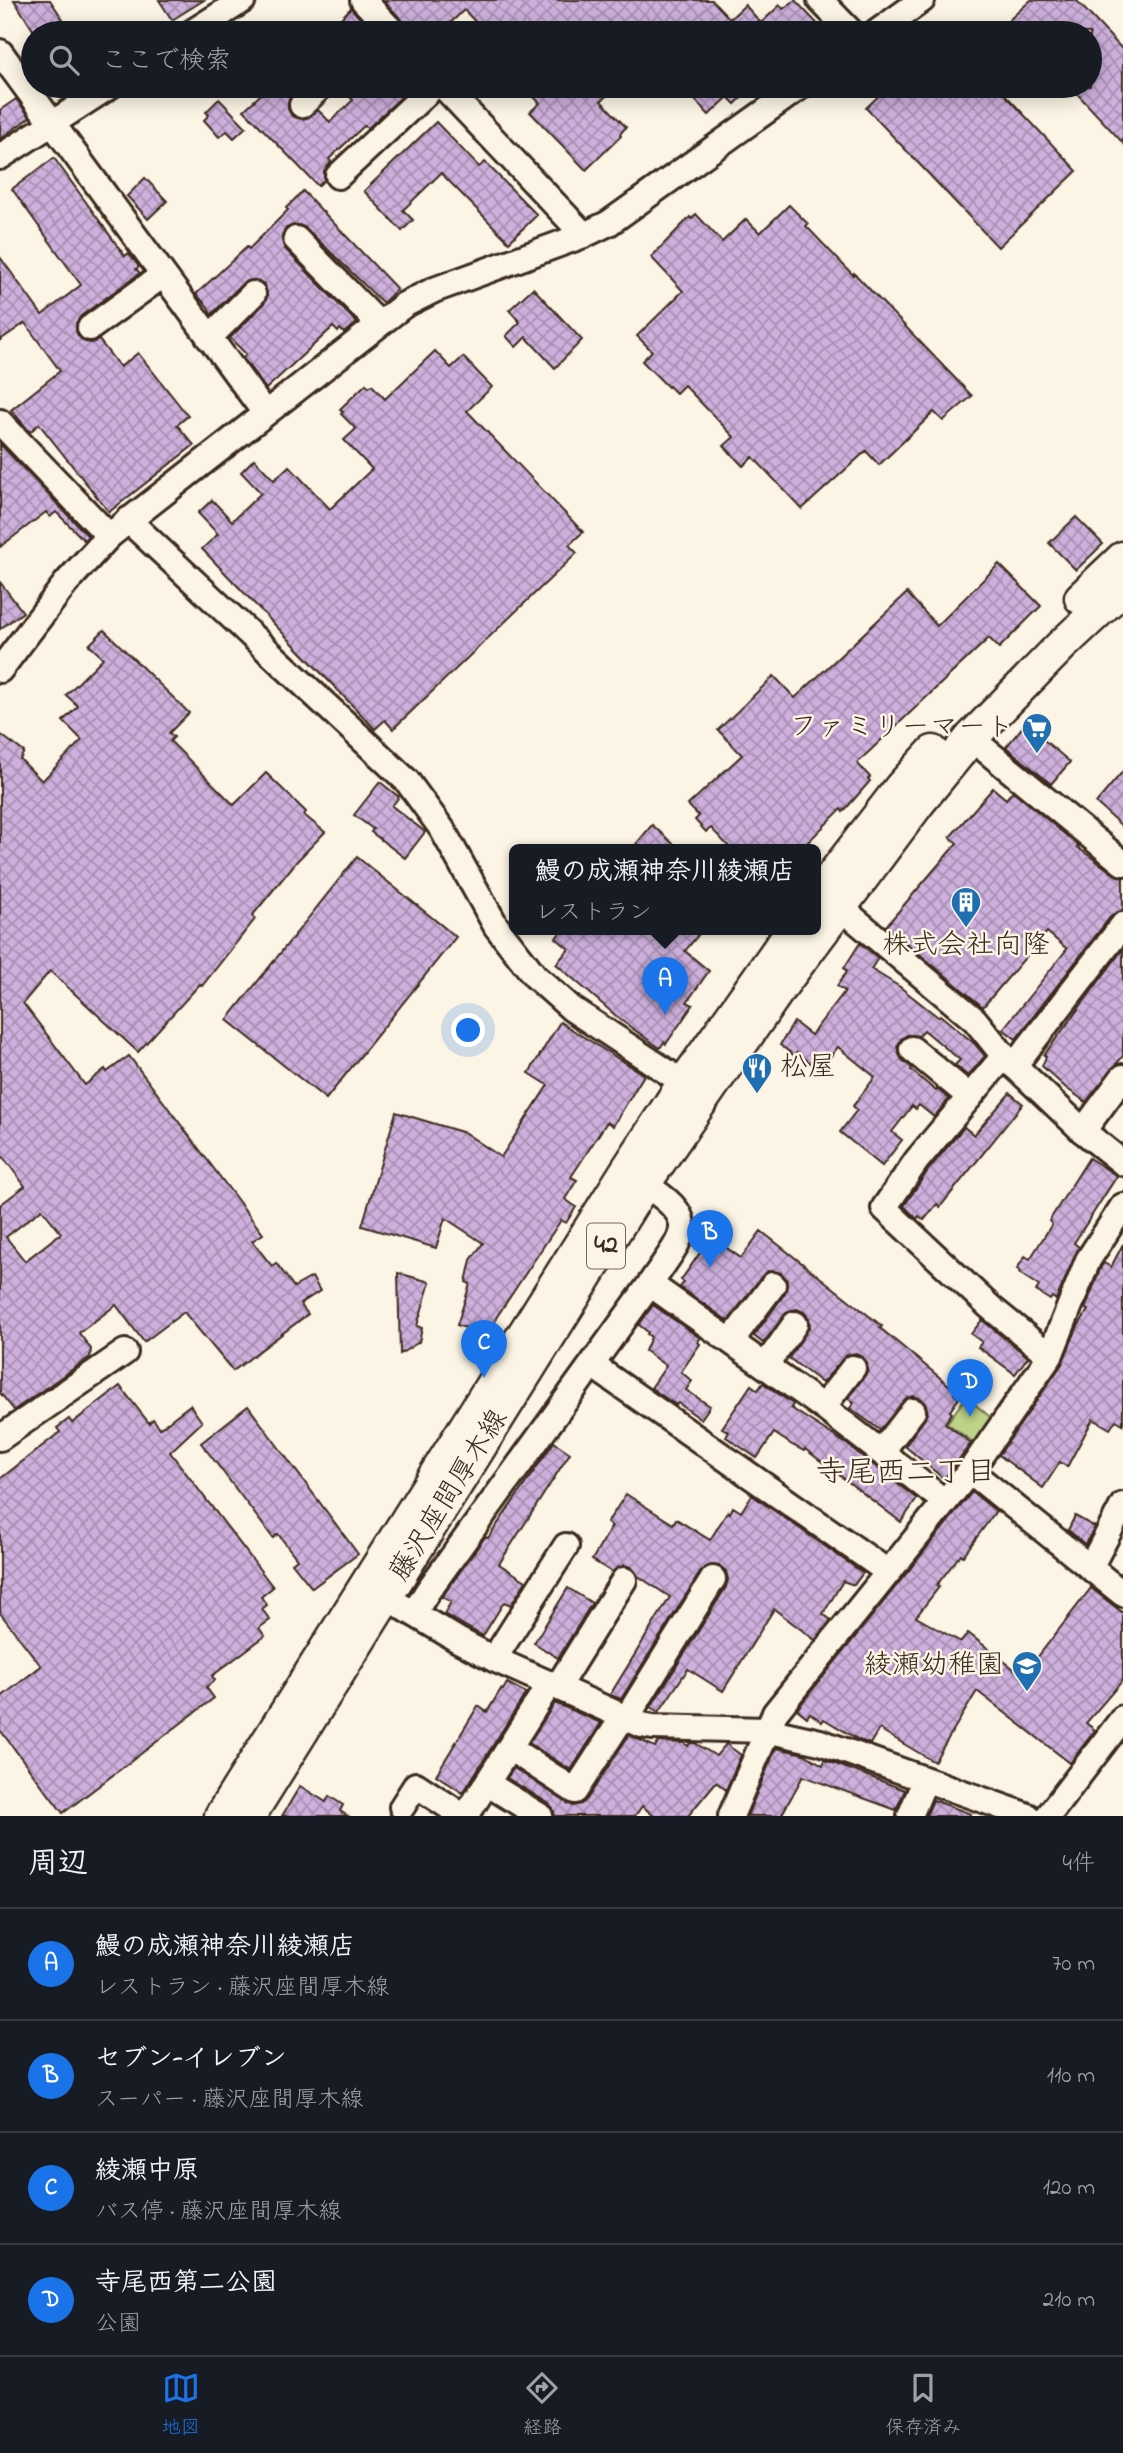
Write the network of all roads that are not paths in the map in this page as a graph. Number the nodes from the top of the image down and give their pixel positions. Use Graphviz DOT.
graph roads {
  1 [pos="243,0"];
  2 [pos="363,0"];
  3 [pos="821,0"];
  4 [pos="922,0"];
  5 [pos="210,21"];
  6 [pos="378,21"];
  7 [pos="841,21"];
  8 [pos="893,21"];
  9 [pos="0,52"];
  10 [pos="21,82"];
  11 [pos="33,98"];
  12 [pos="91,98"];
  13 [pos="308,98"];
  14 [pos="421,98"];
  15 [pos="454,98"];
  16 [pos="784,98"];
  17 [pos="302,104"];
  18 [pos="51,124"];
  19 [pos="0,157"];
  20 [pos="338,176"];
  21 [pos="584,235"];
  22 [pos="296,239"];
  23 [pos="163,275"];
  24 [pos="254,294"];
  25 [pos="379,324"];
  26 [pos="90,328"];
  27 [pos="209,338"];
  28 [pos="265,413"];
  29 [pos="0,422"];
  30 [pos="119,528"];
  31 [pos="1123,558"];
  32 [pos="1123,588"];
  33 [pos="0,670"];
  34 [pos="971,738"];
  35 [pos="1123,863"];
  36 [pos="825,898"];
  37 [pos="1123,925"];
  38 [pos="789,935"];
  39 [pos="806,935"];
  40 [pos="912,1049"];
  41 [pos="1009,1061"];
  42 [pos="1123,1077"];
  43 [pos="684,1083"];
  44 [pos="970,1097"];
  45 [pos="1083,1131"];
  46 [pos="1123,1163"];
  47 [pos="644,1184"];
  48 [pos="1123,1206"];
  49 [pos="650,1284"];
  50 [pos="773,1285"];
  51 [pos="795,1324"];
  52 [pos="731,1341"];
  53 [pos="125,1352"];
  54 [pos="1050,1356"];
  55 [pos="592,1365"];
  56 [pos="766,1365"];
  57 [pos="853,1368"];
  58 [pos="823,1407"];
  59 [pos="913,1411"];
  60 [pos="0,1438"];
  61 [pos="882,1451"];
  62 [pos="970,1471"];
  63 [pos="944,1501"];
  64 [pos="1123,1505"];
  65 [pos="566,1546"];
  66 [pos="1091,1566"];
  67 [pos="888,1572"];
  68 [pos="713,1579"];
  69 [pos="624,1580"];
  70 [pos="377,1591"];
  71 [pos="1123,1594"];
  72 [pos="414,1613"];
  73 [pos="494,1658"];
  74 [pos="554,1685"];
  75 [pos="625,1718"];
  76 [pos="1123,1718"];
  77 [pos="766,1730"];
  78 [pos="511,1749"];
  79 [pos="925,1780"];
  80 [pos="488,1784"];
  81 [pos="402,1807"];
  82 [pos="221,1816"];
  83 [pos="249,1816"];
  84 [pos="465,1816"];
  85 [pos="540,1816"];
  86 [pos="731,1816"];
  87 [pos="910,1816"];
  88 [pos="1028,1816"];
  89 [pos="1048,1816"];
  1 -- 5 [label="street"];
  2 -- 6 [label="street"];
  3 -- 7 [label="street"];
  4 -- 8 [label="street"];
  9 -- 10 [label="street"];
  11 -- 18 [label="street"];
  12 -- 18 [label="street"];
  13 -- 17 [label="street"];
  14 -- 20 [label="street"];
  15 -- 21 [label="street"];
  16 -- 21 [label="street"];
  18 -- 19 [label="street"];
  18 -- 23 [label="street"];
  21 -- 25 [label="street"];
  22 -- 25 [label="street"];
  23 -- 26 [label="street"];
  23 -- 27 [label="street"];
  24 -- 27 [label="street"];
  25 -- 28 [label="street"];
  27 -- 28 [label="street"];
  28 -- 30 [label="street"];
  29 -- 30 [label="street"];
  30 -- 33 [label="street"];
  30 -- 43 [label="street"];
  31 -- 36 [label="main road, 藤沢座間厚木線 / 42"];
  32 -- 34 [label="main road, 藤沢座間厚木線 / 42"];
  34 -- 35 [label="street"];
  34 -- 36 [label="main road, 藤沢座間厚木線 / 42"];
  36 -- 41 [label="street"];
  37 -- 41 [label="street"];
  38 -- 43 [label="main road, 藤沢座間厚木線 / 42"];
  39 -- 47 [label="main road, 藤沢座間厚木線 / 42"];
  40 -- 44 [label="street"];
  41 -- 44 [label="street"];
  41 -- 45 [label="street"];
  42 -- 45 [label="street"];
  43 -- 70 [label="main road, 藤沢座間厚木線 / 42"];
  44 -- 54 [label="street"];
  45 -- 46 [label="street"];
  47 -- 49 [label="street"];
  47 -- 70 [label="main road, 藤沢座間厚木線 / 42"];
  48 -- 54 [label="street"];
  49 -- 52 [label="street"];
  49 -- 55 [label="street"];
  50 -- 52 [label="street"];
  51 -- 56 [label="street"];
  52 -- 56 [label="street"];
  53 -- 60 [label="street"];
  54 -- 62 [label="street"];
  55 -- 67 [label="street"];
  55 -- 72 [label="street"];
  56 -- 58 [label="street"];
  57 -- 58 [label="street"];
  58 -- 61 [label="street"];
  59 -- 61 [label="street"];
  61 -- 63 [label="street"];
  62 -- 63 [label="street"];
  62 -- 66 [label="street"];
  63 -- 67 [label="street"];
  64 -- 66 [label="street"];
  65 -- 73 [label="street"];
  66 -- 71 [label="street"];
  67 -- 77 [label="street"];
  68 -- 75 [label="street"];
  69 -- 74 [label="street"];
  70 -- 72 [label="street"];
  70 -- 82 [label="main road, 藤沢座間厚木線 / 42"];
  70 -- 83 [label="main road, 藤沢座間厚木線 / 42"];
  72 -- 73 [label="street"];
  73 -- 74 [label="street"];
  74 -- 75 [label="street"];
  74 -- 78 [label="street"];
  75 -- 77 [label="street"];
  75 -- 78 [label="street"];
  76 -- 89 [label="street"];
  77 -- 79 [label="street"];
  77 -- 86 [label="street"];
  78 -- 80 [label="street"];
  79 -- 87 [label="street"];
  79 -- 88 [label="street"];
  80 -- 84 [label="street"];
  80 -- 85 [label="street"];
  81 -- 84 [label="street"];
}
